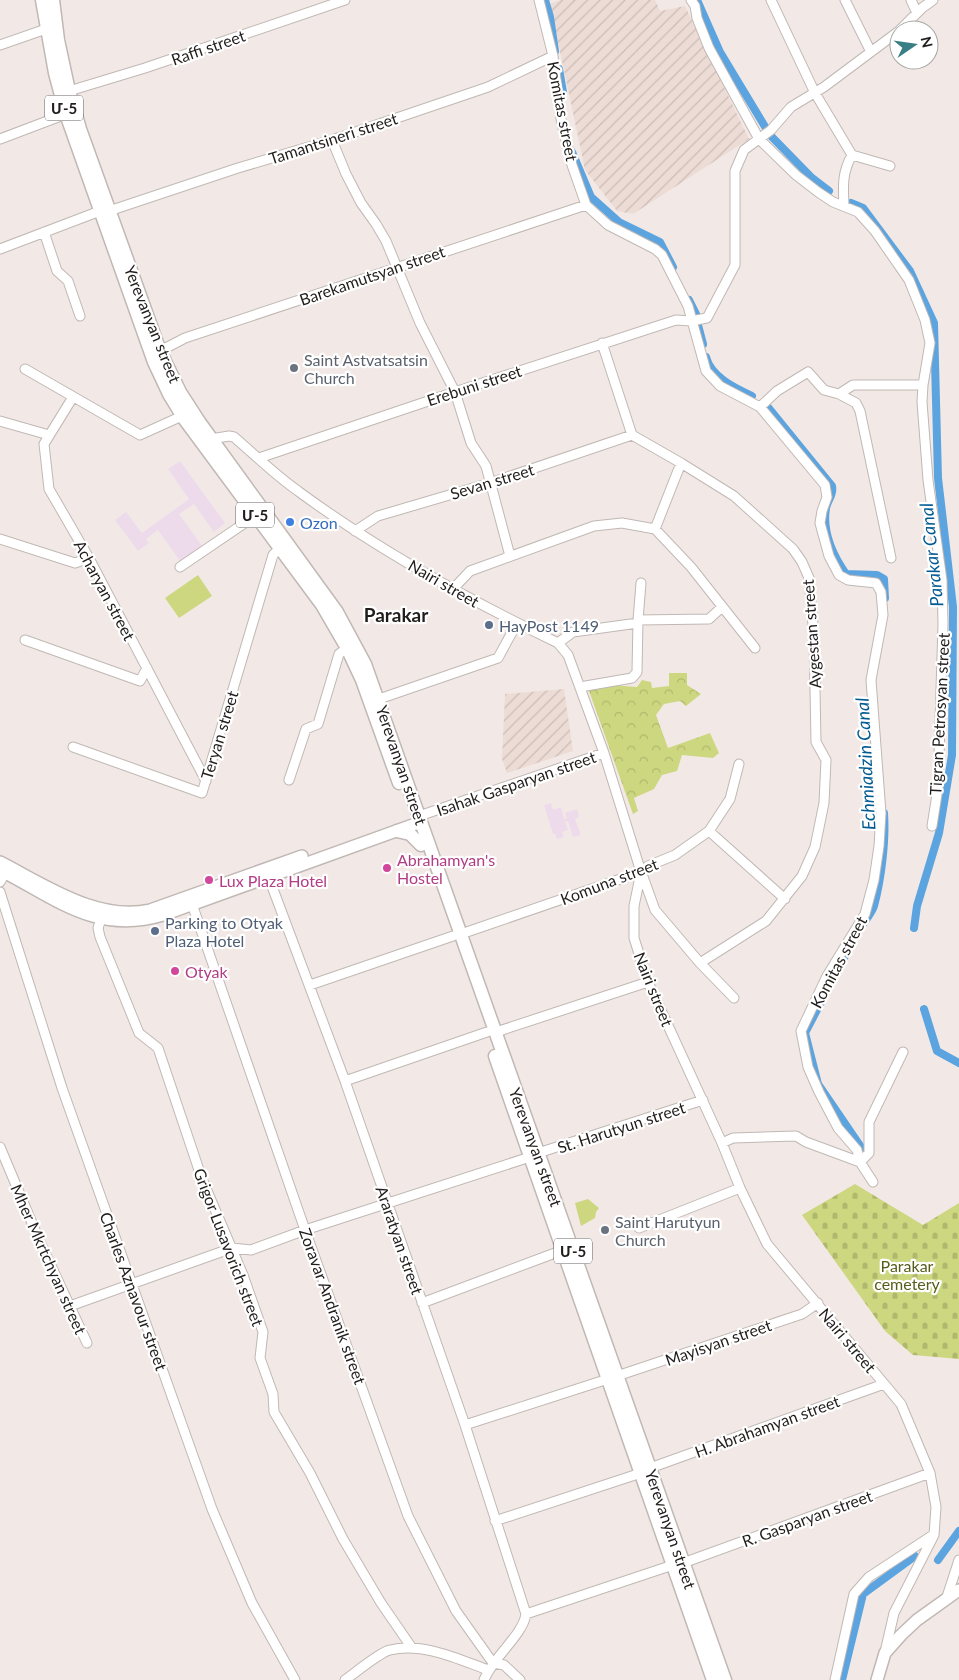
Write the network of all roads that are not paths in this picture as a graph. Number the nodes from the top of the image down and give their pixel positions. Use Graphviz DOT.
graph roads {
  1 [pos="42,0"];
  2 [pos="52,0"];
  3 [pos="345,0"];
  4 [pos="539,0"];
  5 [pos="691,0"];
  6 [pos="771,0"];
  7 [pos="845,0"];
  8 [pos="911,0"];
  9 [pos="933,0"];
  10 [pos="917,13"];
  11 [pos="910,20"];
  12 [pos="46,29"];
  13 [pos="889,39"];
  14 [pos="0,45"];
  15 [pos="872,52"];
  16 [pos="553,56"];
  17 [pos="69,91"];
  18 [pos="815,93"];
  19 [pos="66,114"];
  20 [pos="0,139"];
  21 [pos="759,139"];
  22 [pos="332,140"];
  23 [pos="852,155"];
  24 [pos="890,166"];
  25 [pos="586,205"];
  26 [pos="844,206"];
  27 [pos="104,211"];
  28 [pos="44,232"];
  29 [pos="0,249"];
  30 [pos="396,268"];
  31 [pos="80,316"];
  32 [pos="691,321"];
  33 [pos="602,343"];
  34 [pos="160,351"];
  35 [pos="25,369"];
  36 [pos="923,384"];
  37 [pos="455,392"];
  38 [pos="839,394"];
  39 [pos="73,396"];
  40 [pos="760,407"];
  41 [pos="182,416"];
  42 [pos="0,421"];
  43 [pos="49,435"];
  44 [pos="632,435"];
  45 [pos="211,439"];
  46 [pos="259,458"];
  47 [pos="681,463"];
  48 [pos="490,483"];
  49 [pos="255,516"];
  50 [pos="655,529"];
  51 [pos="355,531"];
  52 [pos="0,539"];
  53 [pos="279,549"];
  54 [pos="510,556"];
  55 [pos="89,558"];
  56 [pos="891,558"];
  57 [pos="180,567"];
  58 [pos="641,584"];
  59 [pos="452,590"];
  60 [pos="722,608"];
  61 [pos="638,622"];
  62 [pos="517,623"];
  63 [pos="25,640"];
  64 [pos="558,643"];
  65 [pos="347,648"];
  66 [pos="755,648"];
  67 [pos="147,668"];
  68 [pos="580,687"];
  69 [pos="379,699"];
  70 [pos="72,747"];
  71 [pos="604,753"];
  72 [pos="739,764"];
  73 [pos="289,780"];
  74 [pos="206,781"];
  75 [pos="419,819"];
  76 [pos="932,826"];
  77 [pos="397,831"];
  78 [pos="709,831"];
  79 [pos="421,845"];
  80 [pos="1,872"];
  81 [pos="641,872"];
  82 [pos="267,873"];
  83 [pos="0,892"];
  84 [pos="785,899"];
  85 [pos="192,904"];
  86 [pos="101,919"];
  87 [pos="457,935"];
  88 [pos="700,963"];
  89 [pos="648,982"];
  90 [pos="310,985"];
  91 [pos="734,998"];
  92 [pos="491,1032"];
  93 [pos="903,1052"];
  94 [pos="345,1081"];
  95 [pos="703,1100"];
  96 [pos="722,1143"];
  97 [pos="0,1147"];
  98 [pos="534,1155"];
  99 [pos="860,1162"];
  100 [pos="874,1182"];
  101 [pos="740,1188"];
  102 [pos="387,1203"];
  103 [pos="639,1228"];
  104 [pos="305,1230"];
  105 [pos="232,1248"];
  106 [pos="563,1250"];
  107 [pos="130,1283"];
  108 [pos="422,1303"];
  109 [pos="818,1303"];
  110 [pos="70,1306"];
  111 [pos="87,1343"];
  112 [pos="612,1377"];
  113 [pos="884,1384"];
  114 [pos="465,1425"];
  115 [pos="645,1471"];
  116 [pos="930,1473"];
  117 [pos="495,1522"];
  118 [pos="934,1535"];
  119 [pos="959,1560"];
  120 [pos="678,1564"];
  121 [pos="959,1590"];
  122 [pos="946,1600"];
  123 [pos="526,1614"];
  124 [pos="412,1648"];
  125 [pos="885,1654"];
  126 [pos="490,1667"];
  127 [pos="295,1680"];
  128 [pos="345,1680"];
  129 [pos="484,1680"];
  130 [pos="520,1680"];
  131 [pos="713,1680"];
  132 [pos="725,1680"];
  133 [pos="835,1680"];
  134 [pos="877,1680"];
  1 -- 12 [label="highway, Yerevanyan street / Մ-5"];
  2 -- 17 [label="highway, Yerevanyan street / Մ-5"];
  3 -- 17 [label="street, Raffi street"];
  4 -- 16 [label="street, Komitas street"];
  5 -- 21 [label="street, Tigran Petrosyan street"];
  6 -- 18 [label="street"];
  7 -- 15 [label="street"];
  8 -- 10 [label="street"];
  9 -- 10 [label="street"];
  10 -- 11 [label="street"];
  12 -- 14 [label="street"];
  12 -- 19 [label="highway, Yerevanyan street / Մ-5"];
  13 -- 15 [label="street"];
  15 -- 18 [label="street"];
  16 -- 22 [label="street, Tamantsineri street"];
  16 -- 25 [label="street, Komitas street"];
  17 -- 27 [label="highway, Yerevanyan street / Մ-5"];
  18 -- 21 [label="street"];
  18 -- 23 [label="street"];
  19 -- 20 [label="street"];
  19 -- 27 [label="highway, Yerevanyan street / Մ-5"];
  21 -- 26 [label="street, Tigran Petrosyan street"];
  21 -- 32 [label="street"];
  22 -- 27 [label="street, Tamantsineri street"];
  22 -- 30 [label="street"];
  23 -- 24 [label="street"];
  23 -- 26 [label="street"];
  25 -- 30 [label="street, Barekamutsyan street"];
  25 -- 32 [label="street, Komitas street"];
  26 -- 36 [label="street, Tigran Petrosyan street"];
  27 -- 28 [label="street, Tamantsineri street"];
  27 -- 34 [label="highway, Yerevanyan street / Մ-5"];
  27 -- 41 [label="highway, Yerevanyan street / Մ-5"];
  28 -- 29 [label="street, Tamantsineri street"];
  28 -- 31 [label="street"];
  30 -- 34 [label="street, Barekamutsyan street"];
  30 -- 37 [label="street"];
  32 -- 33 [label="street, Erebuni street"];
  32 -- 40 [label="street, Komitas street"];
  33 -- 37 [label="street, Erebuni street"];
  33 -- 44 [label="street"];
  34 -- 45 [label="highway, Yerevanyan street / Մ-5"];
  35 -- 39 [label="street"];
  36 -- 38 [label="street"];
  36 -- 76 [label="street, Tigran Petrosyan street"];
  37 -- 46 [label="street, Erebuni street"];
  37 -- 48 [label="street"];
  38 -- 40 [label="street"];
  38 -- 56 [label="street"];
  39 -- 41 [label="street"];
  39 -- 43 [label="street, Acharyan street"];
  40 -- 99 [label="street, Komitas street"];
  41 -- 49 [label="highway, Yerevanyan street / Մ-5"];
  42 -- 43 [label="street"];
  43 -- 55 [label="street, Acharyan street"];
  44 -- 47 [label="street, Aygestan street"];
  44 -- 48 [label="street, Sevan street"];
  45 -- 46 [label="street, Nairi street"];
  45 -- 69 [label="highway, Yerevanyan street / Մ-5"];
  46 -- 51 [label="street, Nairi street"];
  47 -- 50 [label="street"];
  47 -- 84 [label="street, Aygestan street"];
  48 -- 51 [label="street, Sevan street"];
  48 -- 54 [label="street"];
  49 -- 53 [label="highway, Yerevanyan street / Մ-5"];
  49 -- 57 [label="street"];
  50 -- 54 [label="street"];
  50 -- 60 [label="street"];
  51 -- 59 [label="street, Nairi street"];
  52 -- 55 [label="street"];
  53 -- 65 [label="highway, Yerevanyan street / Մ-5"];
  53 -- 74 [label="street, Teryan street"];
  54 -- 59 [label="street"];
  55 -- 67 [label="street, Acharyan street"];
  58 -- 61 [label="street"];
  59 -- 62 [label="street, Nairi street"];
  60 -- 61 [label="street"];
  60 -- 66 [label="street"];
  61 -- 64 [label="street"];
  61 -- 68 [label="street"];
  62 -- 64 [label="street, Nairi street"];
  62 -- 69 [label="street"];
  63 -- 67 [label="street"];
  64 -- 68 [label="street, Nairi street"];
  65 -- 73 [label="street"];
  65 -- 75 [label="highway, Yerevanyan street / Մ-5"];
  67 -- 74 [label="street, Acharyan street"];
  68 -- 71 [label="street, Nairi street"];
  69 -- 75 [label="highway, Yerevanyan street / Մ-5"];
  70 -- 74 [label="street, Teryan street"];
  71 -- 75 [label="street, Isahak Gasparyan street"];
  71 -- 81 [label="street, Nairi street"];
  72 -- 78 [label="street, Komuna street"];
  75 -- 77 [label="main road, Isahak Gasparyan street"];
  75 -- 79 [label="highway, Yerevanyan street / Մ-5"];
  75 -- 82 [label="main road, Isahak Gasparyan street"];
  75 -- 87 [label="highway, Yerevanyan street / Մ-5"];
  77 -- 79 [label="highway"];
  77 -- 82 [label="main road, Isahak Gasparyan street"];
  78 -- 81 [label="street, Komuna street"];
  78 -- 84 [label="street"];
  79 -- 87 [label="highway, Yerevanyan street / Մ-5"];
  80 -- 82 [label="main road, Isahak Gasparyan street"];
  80 -- 86 [label="main road, Isahak Gasparyan street"];
  81 -- 87 [label="street, Komuna street"];
  81 -- 88 [label="street"];
  81 -- 89 [label="street, Nairi street"];
  82 -- 85 [label="main road, Isahak Gasparyan street"];
  82 -- 90 [label="street, Araratyan street"];
  83 -- 107 [label="street, Charles Aznavour street"];
  84 -- 88 [label="street, Aygestan street"];
  85 -- 86 [label="main road, Isahak Gasparyan street"];
  85 -- 104 [label="street, Zoravar Andranik street"];
  86 -- 105 [label="street, Grigor Lusavorich street"];
  87 -- 90 [label="street, Komuna street"];
  87 -- 92 [label="highway, Yerevanyan street / Մ-5"];
  88 -- 91 [label="street"];
  89 -- 92 [label="street"];
  89 -- 95 [label="street, Nairi street"];
  90 -- 94 [label="street, Araratyan street"];
  92 -- 94 [label="street"];
  92 -- 98 [label="highway, Yerevanyan street / Մ-5"];
  93 -- 99 [label="street"];
  94 -- 102 [label="street, Araratyan street"];
  95 -- 96 [label="street, Nairi street"];
  95 -- 98 [label="street, St. Harutyun street"];
  96 -- 99 [label="street"];
  96 -- 101 [label="street, Nairi street"];
  97 -- 110 [label="street, Mher Mkrtchyan street"];
  98 -- 102 [label="street, St. Harutyun street"];
  98 -- 106 [label="highway, Yerevanyan street / Մ-5"];
  98 -- 112 [label="highway, Yerevanyan street / Մ-5"];
  99 -- 100 [label="street, Komitas street"];
  101 -- 103 [label="street"];
  101 -- 109 [label="street, Nairi street"];
  102 -- 104 [label="street, St. Harutyun street"];
  102 -- 108 [label="street, Araratyan street"];
  104 -- 105 [label="street, St. Harutyun street"];
  104 -- 126 [label="street, Zoravar Andranik street"];
  105 -- 107 [label="street, St. Harutyun street"];
  105 -- 124 [label="street, Grigor Lusavorich street"];
  106 -- 108 [label="street"];
  106 -- 112 [label="highway, Yerevanyan street / Մ-5"];
  107 -- 110 [label="street, St. Harutyun street"];
  107 -- 127 [label="street, Charles Aznavour street"];
  108 -- 114 [label="street, Araratyan street"];
  109 -- 112 [label="street, Mayisyan street"];
  109 -- 113 [label="street, Nairi street"];
  110 -- 111 [label="street, Mher Mkrtchyan street"];
  112 -- 114 [label="street, Mayisyan street"];
  112 -- 115 [label="highway, Yerevanyan street / Մ-5"];
  113 -- 115 [label="street, H. Abrahamyan street"];
  113 -- 116 [label="street, Nairi street"];
  114 -- 117 [label="street, Araratyan street"];
  115 -- 117 [label="street, H. Abrahamyan street"];
  115 -- 120 [label="highway, Yerevanyan street / Մ-5"];
  116 -- 118 [label="street, Nairi street"];
  116 -- 120 [label="street, R. Gasparyan street"];
  117 -- 123 [label="street, Araratyan street"];
  118 -- 125 [label="street"];
  118 -- 133 [label="street"];
  119 -- 122 [label="street"];
  120 -- 123 [label="street, R. Gasparyan street"];
  120 -- 131 [label="highway, Yerevanyan street / Մ-5"];
  120 -- 132 [label="highway, Yerevanyan street / Մ-5"];
  121 -- 122 [label="main road"];
  122 -- 125 [label="main road"];
  123 -- 126 [label="street"];
  124 -- 126 [label="street"];
  124 -- 128 [label="street"];
  125 -- 134 [label="main road"];
  126 -- 129 [label="street"];
  126 -- 130 [label="street, Zoravar Andranik street"];
}
